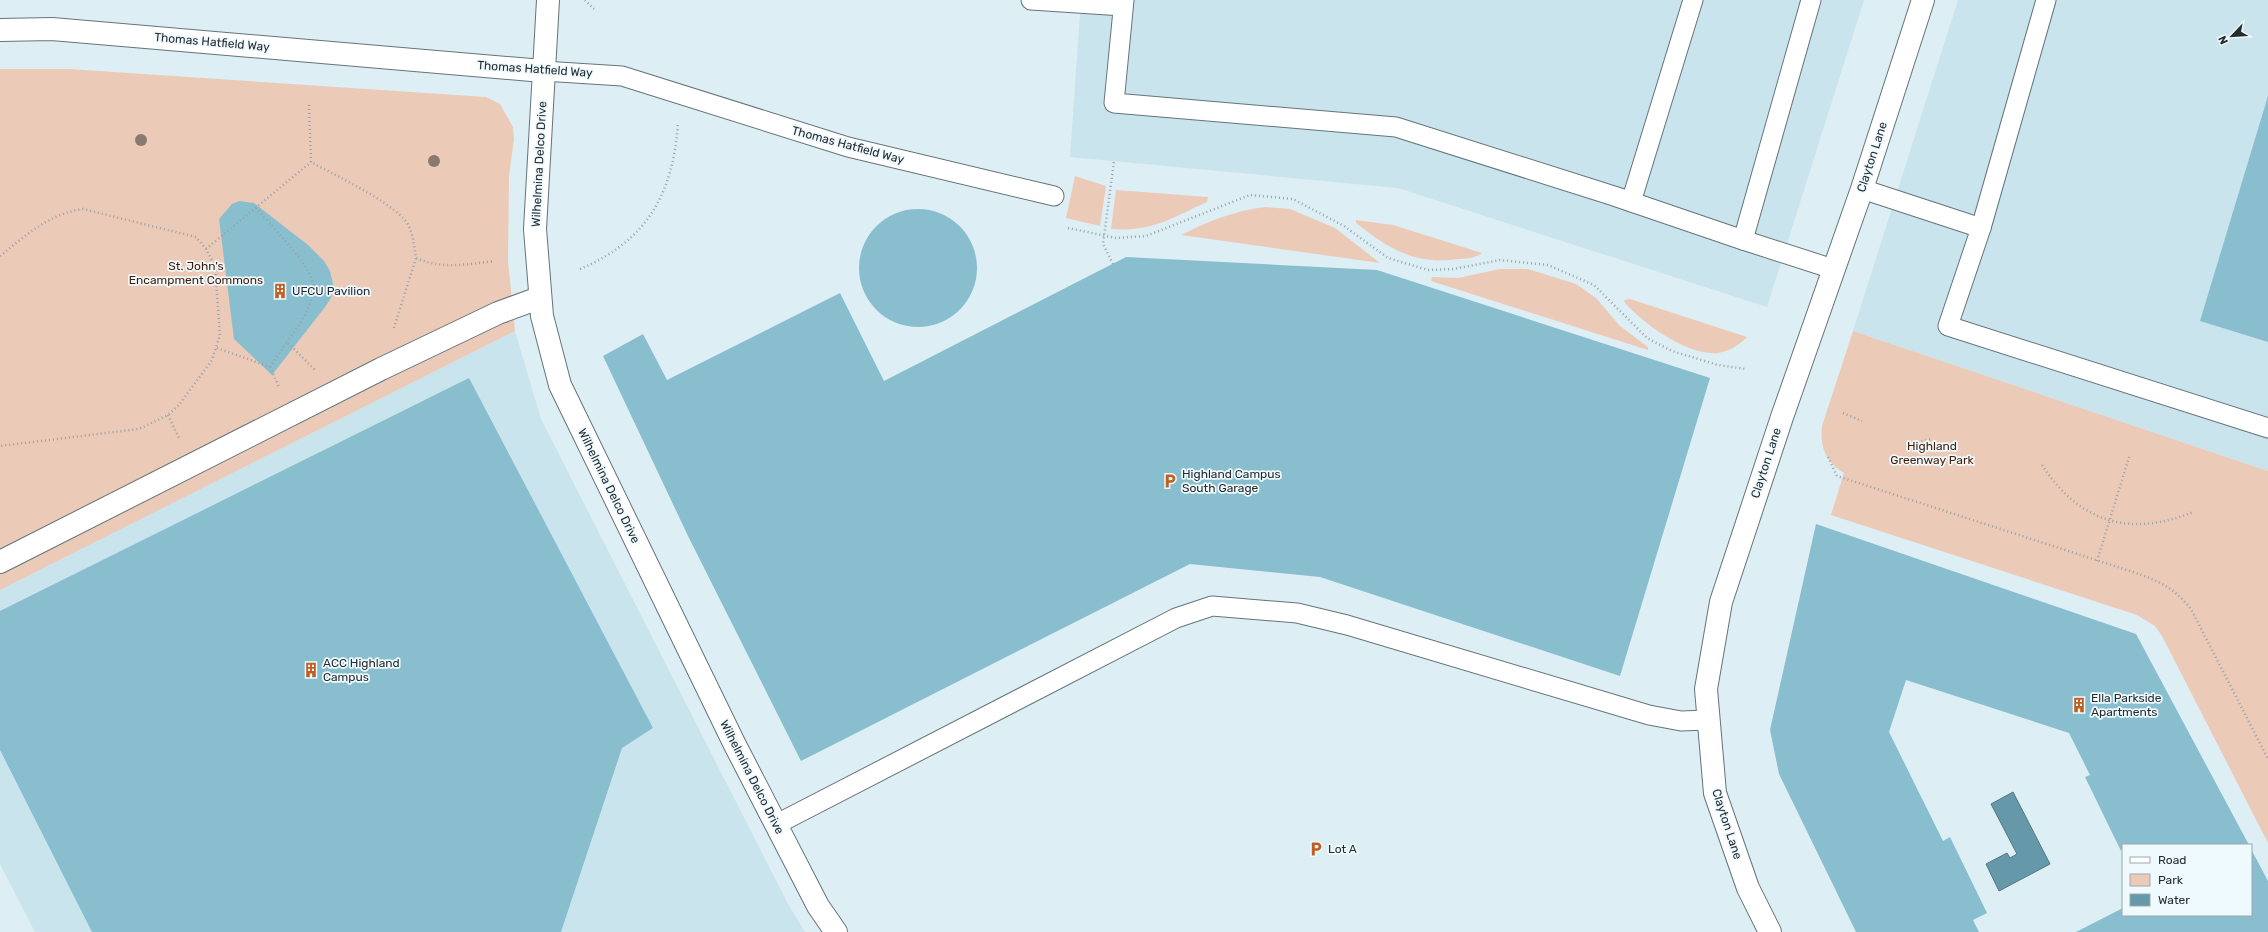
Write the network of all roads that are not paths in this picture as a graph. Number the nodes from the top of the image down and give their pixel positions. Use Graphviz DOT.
graph roads {
  1 [pos="548,0"];
  2 [pos="1031,0"];
  3 [pos="1693,0"];
  4 [pos="1810,0"];
  5 [pos="1923,0"];
  6 [pos="2046,0"];
  7 [pos="1124,3"];
  8 [pos="0,30"];
  9 [pos="543,71"];
  10 [pos="1862,189"];
  11 [pos="1054,196"];
  12 [pos="1631,202"];
  13 [pos="1981,228"];
  14 [pos="1743,240"];
  15 [pos="1833,269"];
  16 [pos="539,298"];
  17 [pos="2268,428"];
  18 [pos="0,562"];
  19 [pos="1708,720"];
  20 [pos="777,824"];
  21 [pos="836,932"];
  22 [pos="1770,932"];
  1 -- 9 [label="street, Wilhelmina Delco Drive"];
  2 -- 7 [label="lane"];
  3 -- 12 [label="lane"];
  4 -- 14 [label="lane"];
  5 -- 10 [label="street, Clayton Lane"];
  6 -- 13 [label="lane"];
  7 -- 12 [label="lane"];
  8 -- 9 [label="street, Thomas Hatfield Way"];
  9 -- 11 [label="lane, Thomas Hatfield Way"];
  9 -- 16 [label="street, Wilhelmina Delco Drive"];
  10 -- 13 [label="lane"];
  10 -- 15 [label="street, Clayton Lane"];
  12 -- 14 [label="lane"];
  13 -- 17 [label="lane"];
  14 -- 15 [label="lane"];
  15 -- 19 [label="street, Clayton Lane"];
  16 -- 18 [label="street"];
  16 -- 20 [label="street, Wilhelmina Delco Drive"];
  19 -- 20 [label="lane"];
  19 -- 22 [label="street, Clayton Lane"];
  20 -- 21 [label="street, Wilhelmina Delco Drive"];
}
